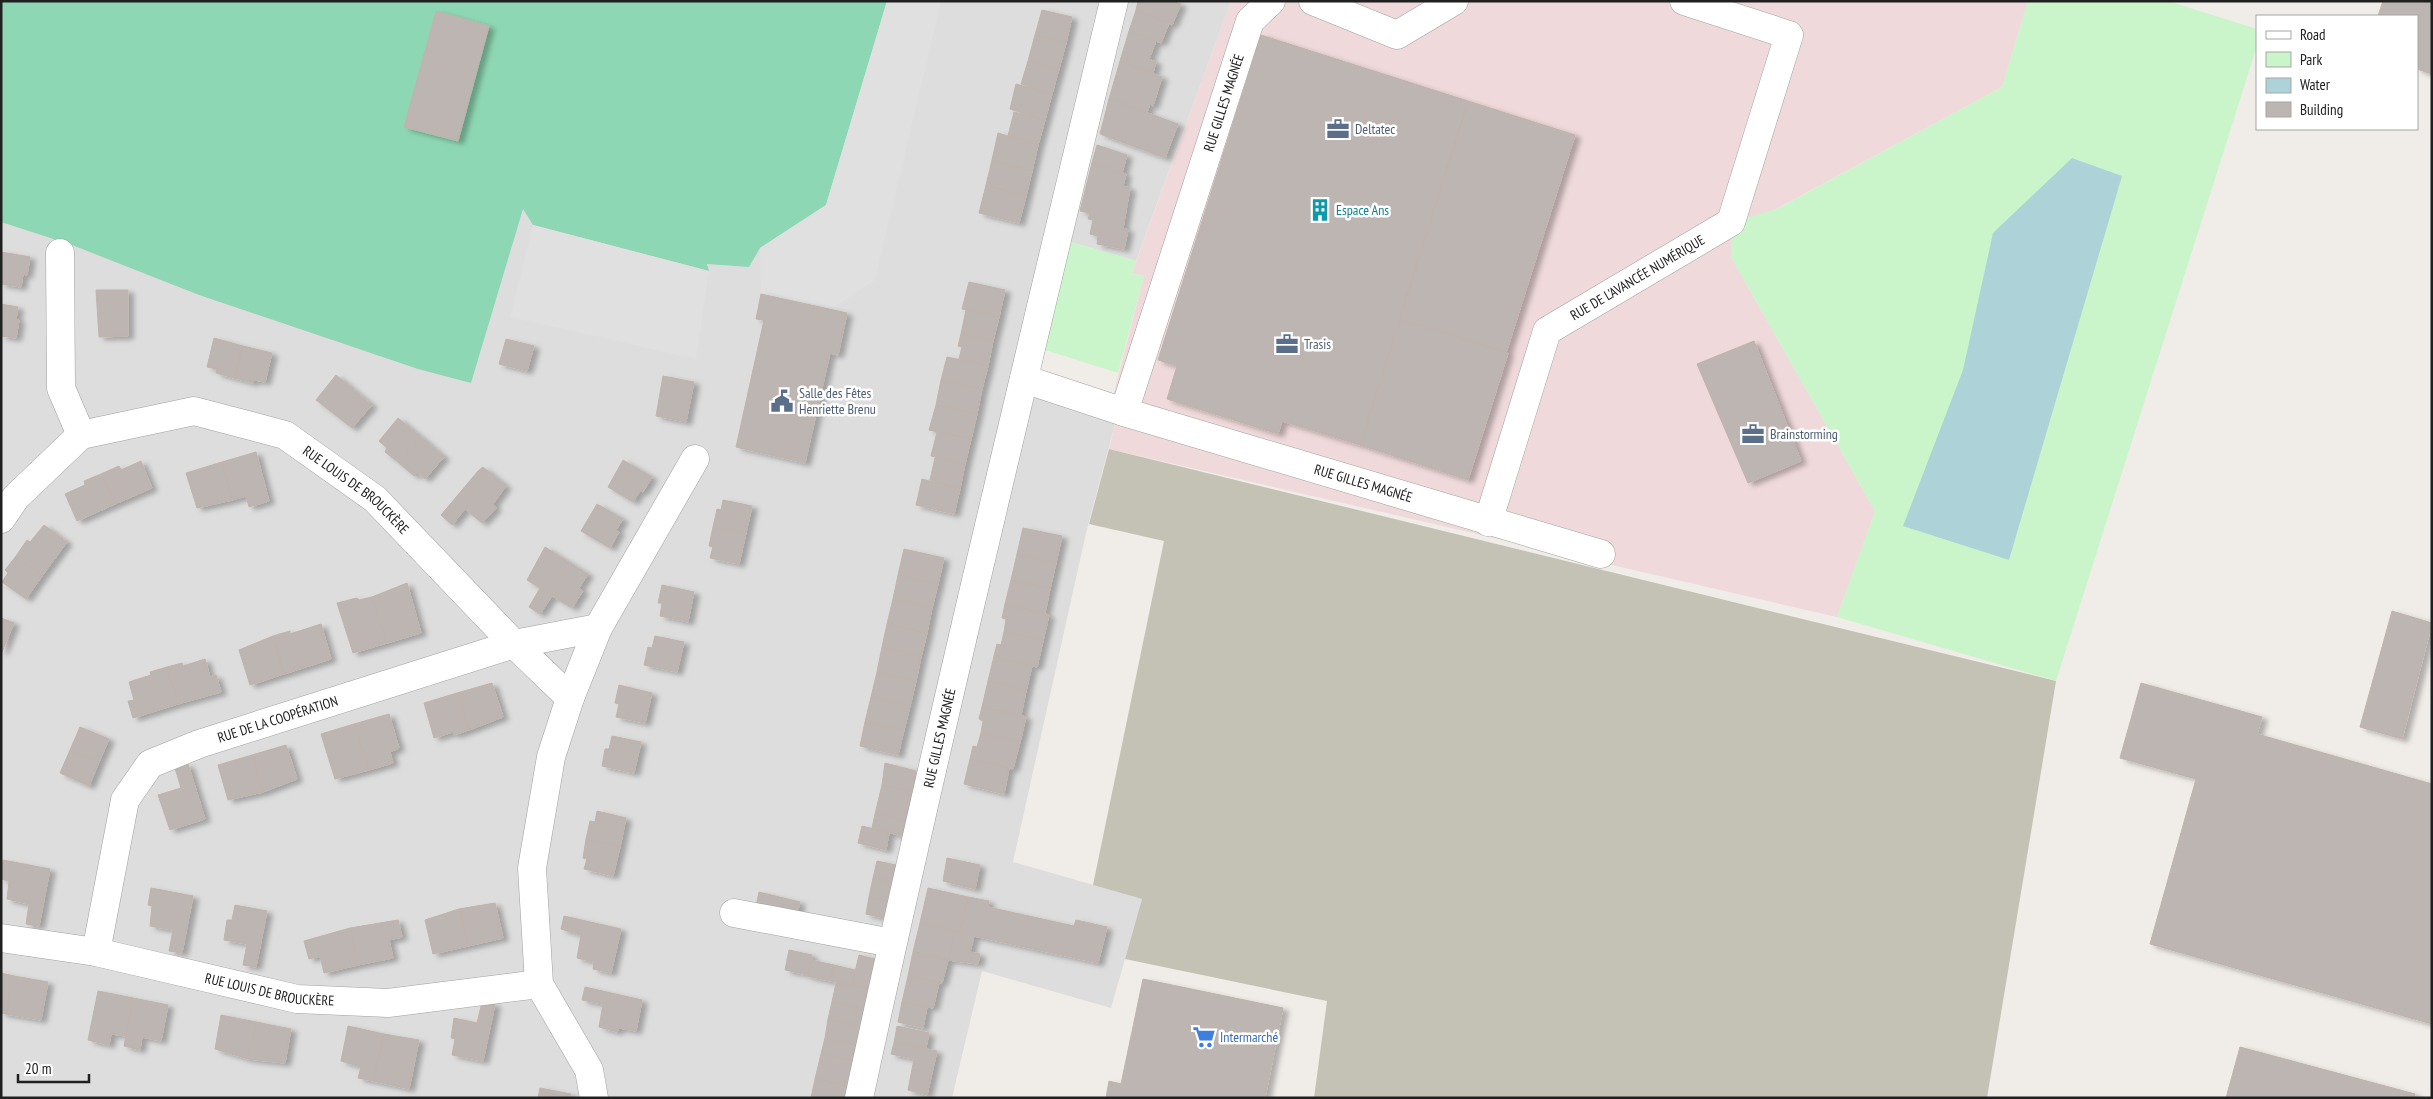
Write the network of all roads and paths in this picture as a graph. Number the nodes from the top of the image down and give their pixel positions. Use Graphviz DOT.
graph roads {
  1 [pos="1114,1"];
  2 [pos="1271,1"];
  3 [pos="1313,1"];
  4 [pos="1454,1"];
  5 [pos="1684,1"];
  6 [pos="60,253"];
  7 [pos="1024,379"];
  8 [pos="1124,412"];
  9 [pos="81,435"];
  10 [pos="695,459"];
  11 [pos="1,519"];
  12 [pos="1488,522"];
  13 [pos="1601,554"];
  14 [pos="598,628"];
  15 [pos="514,644"];
  16 [pos="570,698"];
  17 [pos="734,913"];
  18 [pos="1,938"];
  19 [pos="892,943"];
  20 [pos="96,952"];
  21 [pos="540,984"];
  22 [pos="594,1098"];
  23 [pos="859,1098"];
  1 -- 7 [label="street, RUE GILLES MAGNÉE"];
  2 -- 8 [label="street, RUE GILLES MAGNÉE"];
  3 -- 4 [label="street"];
  5 -- 12 [label="street, RUE DE L'AVANCÉE NUMÉRIQUE"];
  6 -- 9 [label="street"];
  7 -- 8 [label="street, RUE GILLES MAGNÉE"];
  7 -- 19 [label="street, RUE GILLES MAGNÉE"];
  8 -- 12 [label="street, RUE GILLES MAGNÉE"];
  9 -- 11 [label="street"];
  9 -- 15 [label="street, RUE LOUIS DE BROUCKÈRE"];
  10 -- 14 [label="street"];
  12 -- 13 [label="street, RUE GILLES MAGNÉE"];
  14 -- 15 [label="street, RUE DE LA COOPÉRATION"];
  14 -- 16 [label="street"];
  15 -- 16 [label="street, RUE LOUIS DE BROUCKÈRE"];
  15 -- 20 [label="street, RUE DE LA COOPÉRATION"];
  16 -- 21 [label="street"];
  17 -- 19 [label="street"];
  18 -- 20 [label="street, RUE LOUIS DE BROUCKÈRE"];
  19 -- 23 [label="street, RUE GILLES MAGNÉE"];
  20 -- 21 [label="street, RUE LOUIS DE BROUCKÈRE"];
  21 -- 22 [label="street"];
}
